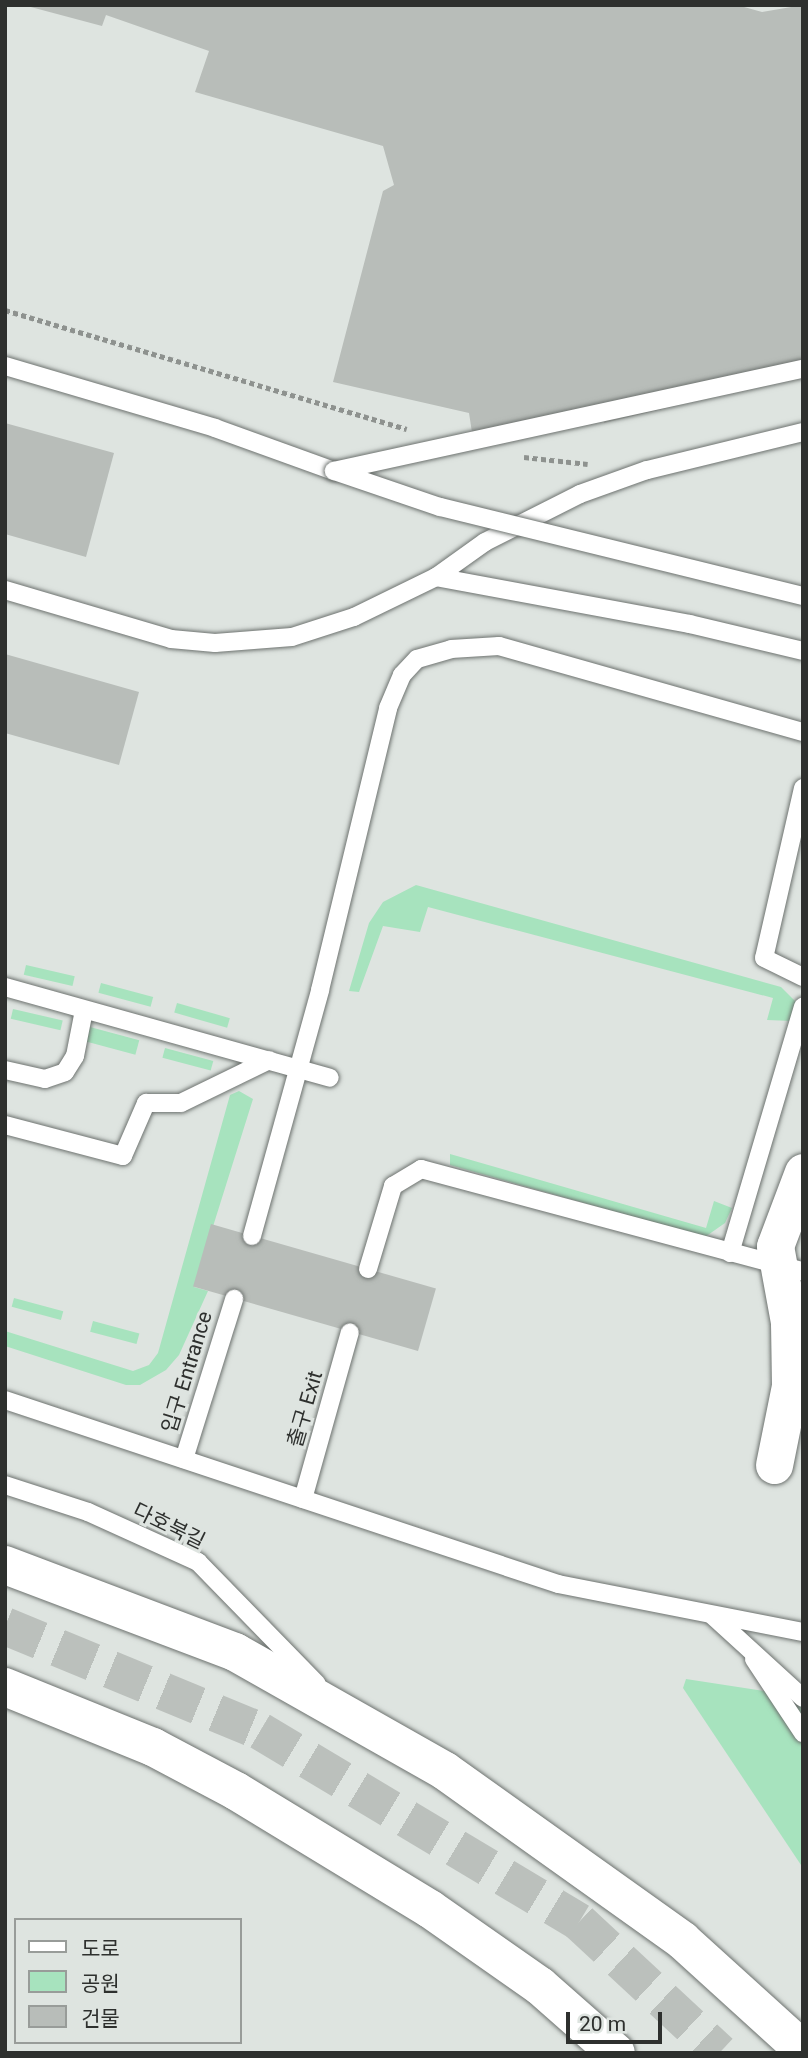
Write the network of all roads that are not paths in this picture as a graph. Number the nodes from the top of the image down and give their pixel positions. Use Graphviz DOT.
graph roads {
  1 [pos="5,366"];
  2 [pos="803,369"];
  3 [pos="803,432"];
  4 [pos="334,471"];
  5 [pos="436,577"];
  6 [pos="5,590"];
  7 [pos="803,596"];
  8 [pos="803,651"];
  9 [pos="803,732"];
  10 [pos="803,788"];
  11 [pos="803,977"];
  12 [pos="5,988"];
  13 [pos="803,1007"];
  14 [pos="84,1010"];
  15 [pos="269,1060"];
  16 [pos="298,1069"];
  17 [pos="5,1070"];
  18 [pos="330,1078"];
  19 [pos="5,1125"];
  20 [pos="803,1172"];
  21 [pos="252,1236"];
  22 [pos="730,1253"];
  23 [pos="368,1269"];
  24 [pos="791,1270"];
  25 [pos="234,1299"];
  26 [pos="350,1332"];
  27 [pos="5,1400"];
  28 [pos="184,1459"];
  29 [pos="774,1465"];
  30 [pos="5,1485"];
  31 [pos="303,1499"];
  32 [pos="5,1565"];
  33 [pos="712,1615"];
  34 [pos="803,1632"];
  35 [pos="743,1642"];
  36 [pos="5,1687"];
  37 [pos="803,1698"];
  38 [pos="344,1712"];
  39 [pos="803,1733"];
  40 [pos="803,2050"];
  41 [pos="616,2053"];
  1 -- 4 [label="lane"];
  2 -- 4 [label="lane, bridge"];
  3 -- 5 [label="lane"];
  4 -- 7 [label="lane, bridge"];
  5 -- 6 [label="lane"];
  5 -- 8 [label="lane"];
  9 -- 16 [label="lane"];
  10 -- 11 [label="lane"];
  12 -- 14 [label="lane"];
  13 -- 22 [label="lane"];
  14 -- 15 [label="lane"];
  14 -- 17 [label="lane"];
  15 -- 16 [label="lane"];
  15 -- 19 [label="lane"];
  16 -- 18 [label="lane"];
  16 -- 21 [label="lane"];
  20 -- 24 [label="street"];
  22 -- 23 [label="lane"];
  22 -- 24 [label="lane"];
  24 -- 29 [label="street"];
  25 -- 28 [label="lane, 입구 Entrance"];
  26 -- 31 [label="lane, 출구 Exit"];
  27 -- 28 [label="lane"];
  28 -- 31 [label="lane"];
  30 -- 38 [label="lane, 다호북길"];
  31 -- 33 [label="lane"];
  32 -- 38 [label="street"];
  33 -- 34 [label="lane"];
  33 -- 35 [label="lane"];
  35 -- 37 [label="lane"];
  35 -- 39 [label="lane"];
  36 -- 41 [label="street"];
  38 -- 40 [label="street"];
}
